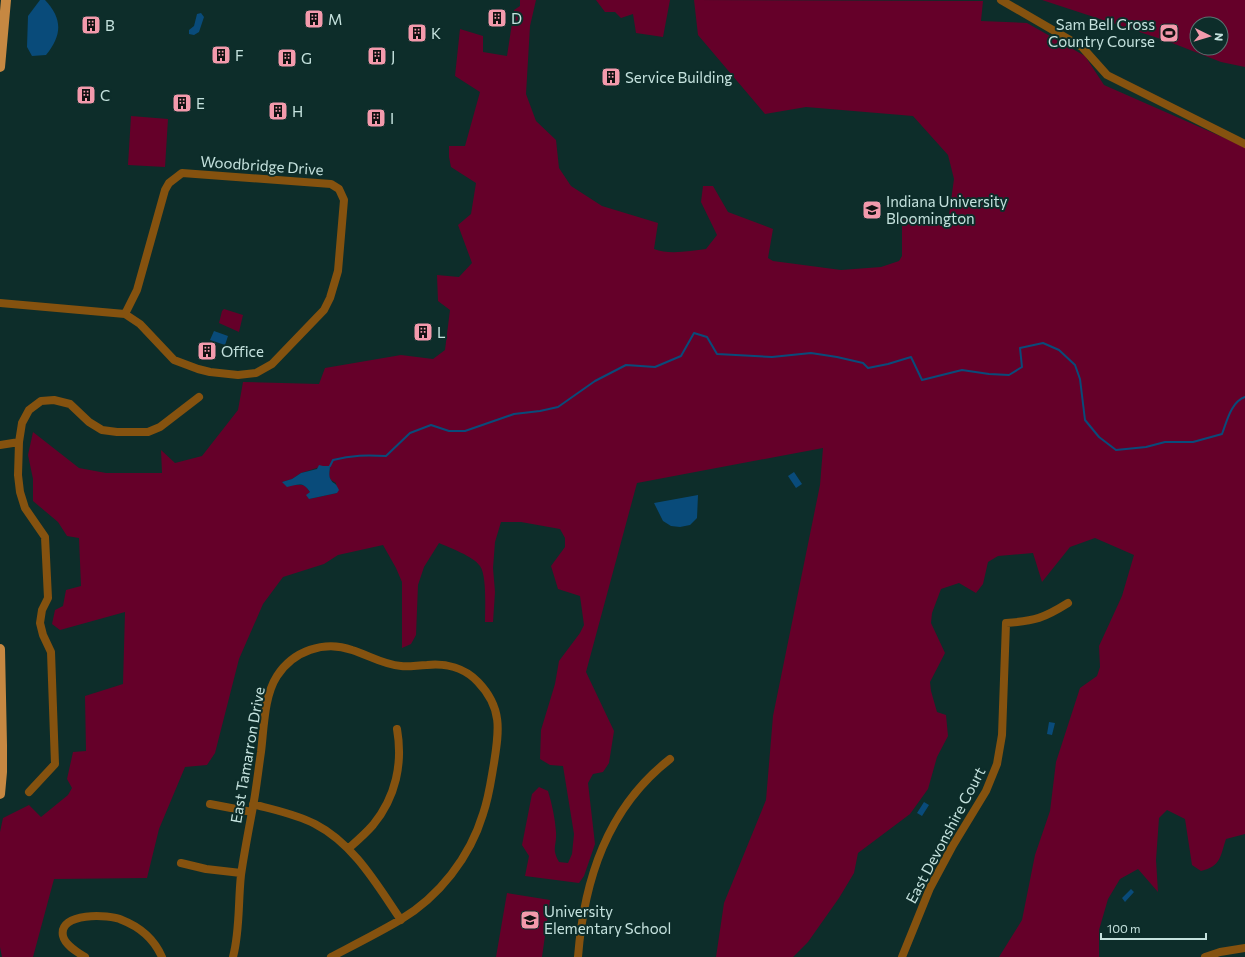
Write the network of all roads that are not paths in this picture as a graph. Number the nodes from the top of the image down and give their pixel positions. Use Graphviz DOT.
graph roads {
  1 [pos="6,0"];
  2 [pos="1001,0"];
  3 [pos="0,67"];
  4 [pos="1245,144"];
  5 [pos="0,303"];
  6 [pos="125,314"];
  7 [pos="199,397"];
  8 [pos="19,442"];
  9 [pos="0,445"];
  10 [pos="1068,602"];
  11 [pos="0,649"];
  12 [pos="397,729"];
  13 [pos="670,759"];
  14 [pos="29,792"];
  15 [pos="0,794"];
  16 [pos="210,804"];
  17 [pos="253,808"];
  18 [pos="349,848"];
  19 [pos="181,863"];
  20 [pos="241,873"];
  21 [pos="401,920"];
  22 [pos="1245,948"];
  23 [pos="85,957"];
  24 [pos="162,957"];
  25 [pos="233,957"];
  26 [pos="331,957"];
  27 [pos="578,957"];
  28 [pos="902,957"];
  29 [pos="1205,957"];
  1 -- 3 [label="main road"];
  2 -- 4 [label="street"];
  5 -- 6 [label="street, Woodbridge Drive"];
  6 -- 6 [label="street, Woodbridge Drive"];
  7 -- 8 [label="street"];
  8 -- 9 [label="street"];
  8 -- 14 [label="street"];
  10 -- 28 [label="street, East Devonshire Court"];
  11 -- 15 [label="main road"];
  12 -- 18 [label="street"];
  13 -- 27 [label="street"];
  16 -- 17 [label="street"];
  17 -- 18 [label="street"];
  17 -- 20 [label="street, East Tamarron Drive"];
  17 -- 21 [label="street, East Tamarron Drive"];
  18 -- 21 [label="street"];
  19 -- 20 [label="street"];
  20 -- 25 [label="street, East Tamarron Drive"];
  21 -- 26 [label="street, East Tamarron Drive"];
  22 -- 29 [label="street"];
  23 -- 24 [label="street"];
}
